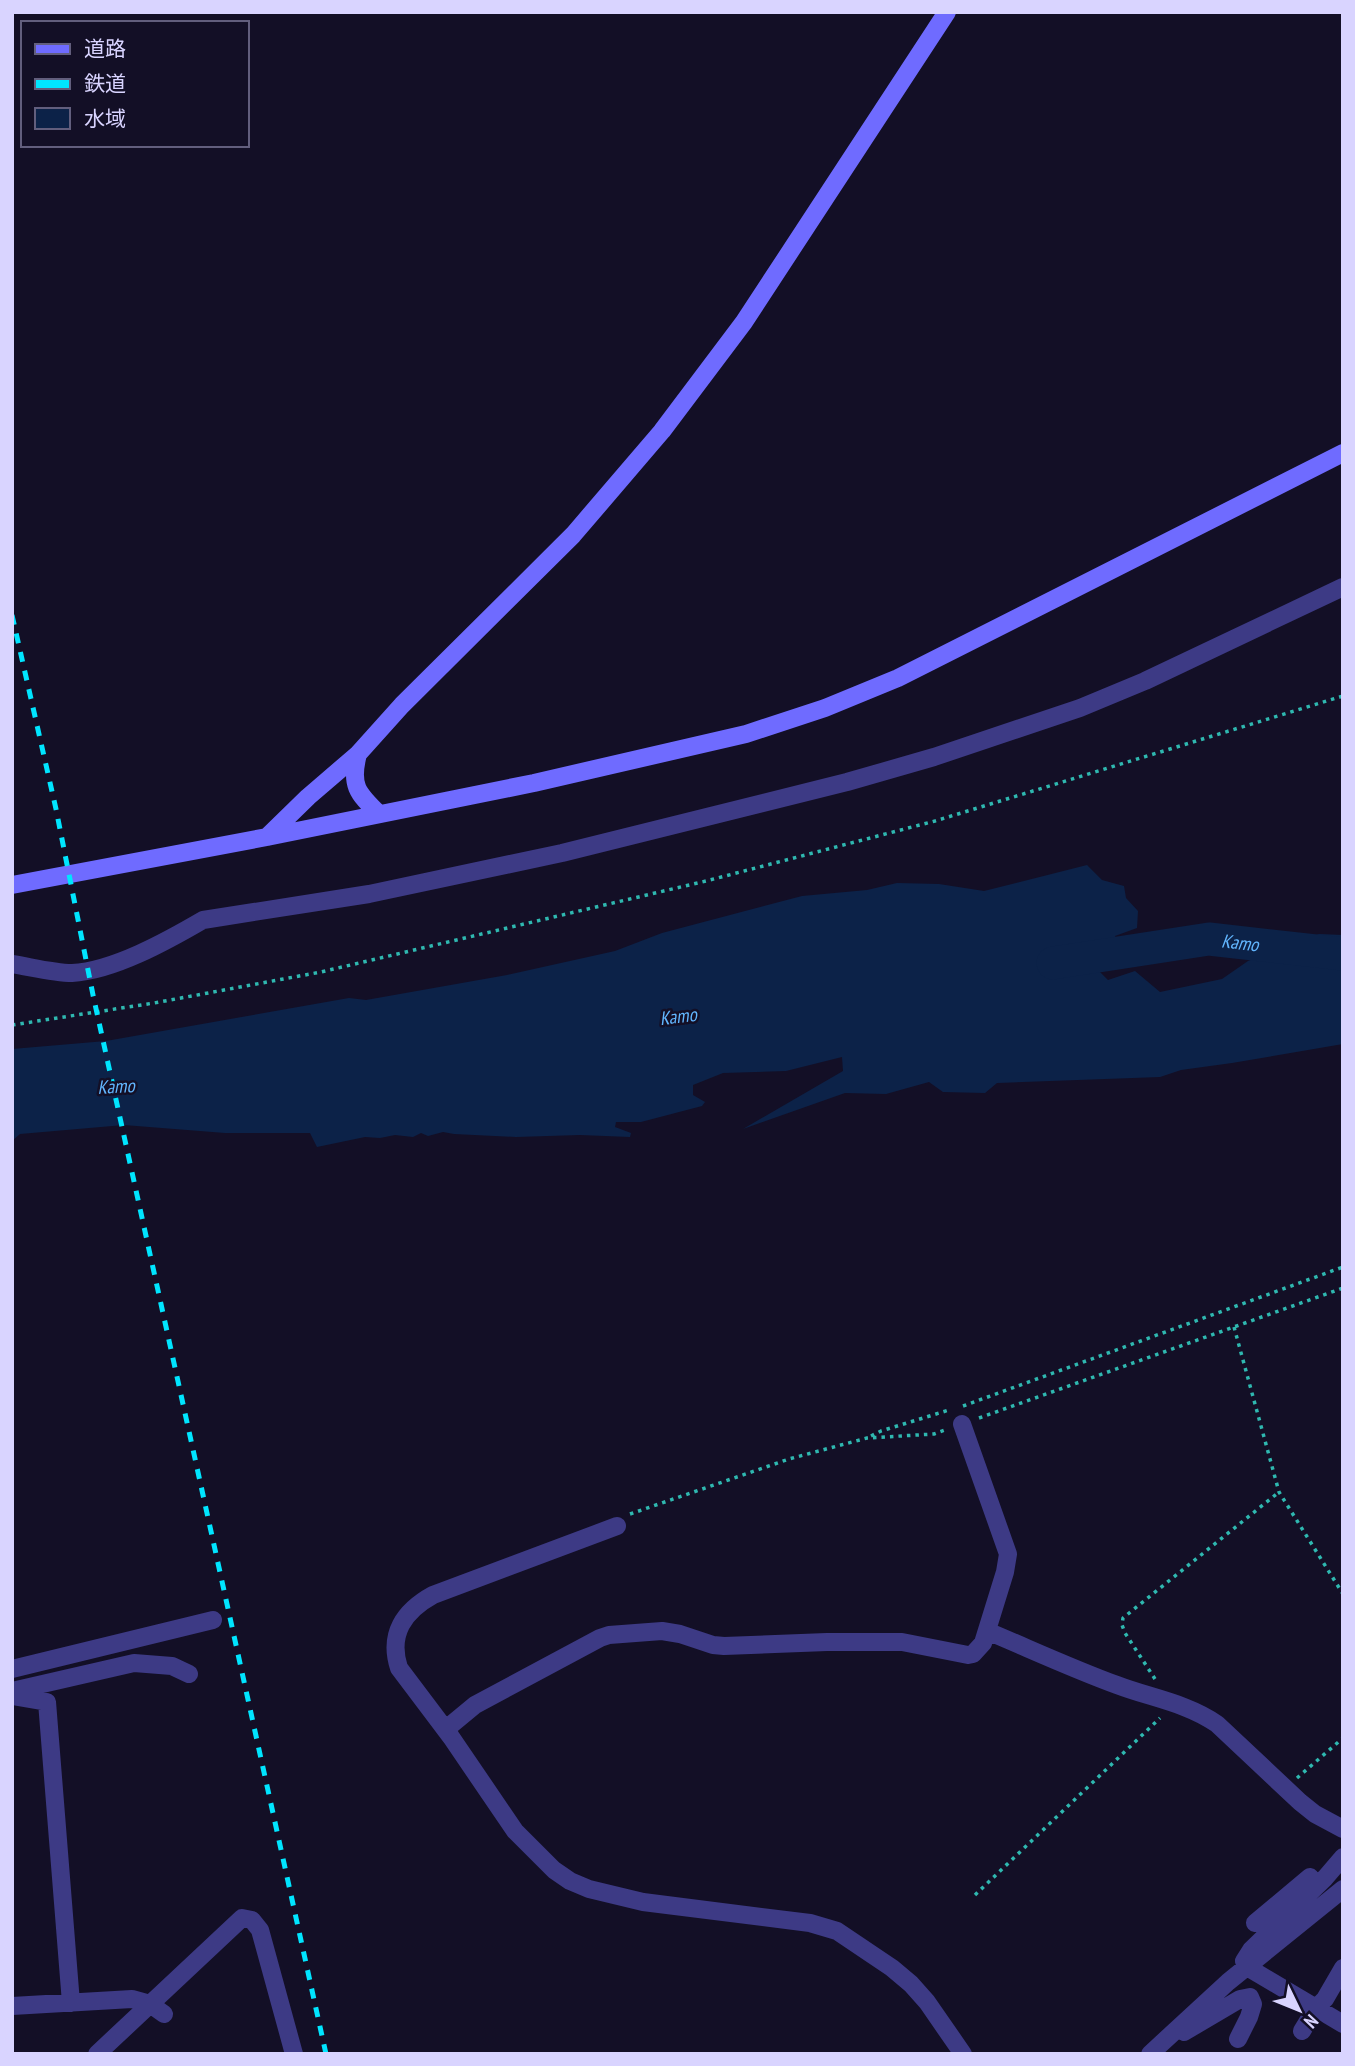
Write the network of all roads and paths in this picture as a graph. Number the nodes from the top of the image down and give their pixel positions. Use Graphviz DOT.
graph roads {
  1 [pos="947,12"];
  2 [pos="1343,453"];
  3 [pos="1343,587"];
  4 [pos="1343,696"];
  5 [pos="358,754"];
  6 [pos="379,814"];
  7 [pos="267,837"];
  8 [pos="12,885"];
  9 [pos="12,964"];
  10 [pos="12,1025"];
  11 [pos="1343,1267"];
  12 [pos="1343,1287"];
  13 [pos="1234,1327"];
  14 [pos="962,1424"];
  15 [pos="867,1438"];
  16 [pos="617,1526"];
  17 [pos="1343,1594"];
  18 [pos="213,1620"];
  19 [pos="987,1630"];
  20 [pos="12,1669"];
  21 [pos="188,1674"];
  22 [pos="12,1693"];
  23 [pos="446,1729"];
  24 [pos="1343,1738"];
  25 [pos="1285,1789"];
  26 [pos="1343,1829"];
  27 [pos="1343,1851"];
  28 [pos="1343,1857"];
  29 [pos="1343,1889"];
  30 [pos="1255,1923"];
  31 [pos="1247,1967"];
  32 [pos="1343,1968"];
  33 [pos="71,2003"];
  34 [pos="12,2006"];
  35 [pos="1316,2008"];
  36 [pos="157,2009"];
  37 [pos="1343,2024"];
  38 [pos="1302,2031"];
  39 [pos="1173,2033"];
  40 [pos="1238,2039"];
  41 [pos="97,2054"];
  42 [pos="294,2054"];
  43 [pos="963,2054"];
  44 [pos="1150,2054"];
  1 -- 5 [label="street"];
  2 -- 6 [label="street"];
  3 -- 9 [label="street"];
  4 -- 10 [label="path"];
  5 -- 6 [label="street"];
  5 -- 7 [label="street"];
  6 -- 7 [label="street"];
  7 -- 8 [label="street"];
  11 -- 15 [label="path"];
  12 -- 13 [label="path"];
  13 -- 14 [label="path"];
  13 -- 17 [label="path"];
  14 -- 15 [label="path"];
  14 -- 19 [label="street"];
  15 -- 16 [label="path"];
  16 -- 23 [label="street"];
  18 -- 20 [label="street"];
  19 -- 23 [label="street"];
  19 -- 25 [label="street"];
  21 -- 22 [label="street"];
  22 -- 33 [label="street"];
  23 -- 43 [label="street"];
  24 -- 25 [label="path"];
  25 -- 26 [label="street"];
  27 -- 30 [label="street"];
  28 -- 31 [label="street"];
  29 -- 31 [label="street"];
  31 -- 35 [label="street"];
  31 -- 39 [label="street"];
  32 -- 35 [label="street"];
  33 -- 34 [label="street"];
  33 -- 36 [label="street"];
  35 -- 37 [label="street"];
  35 -- 38 [label="street"];
  36 -- 41 [label="street"];
  36 -- 42 [label="street"];
  39 -- 40 [label="street"];
  39 -- 44 [label="street"];
}
